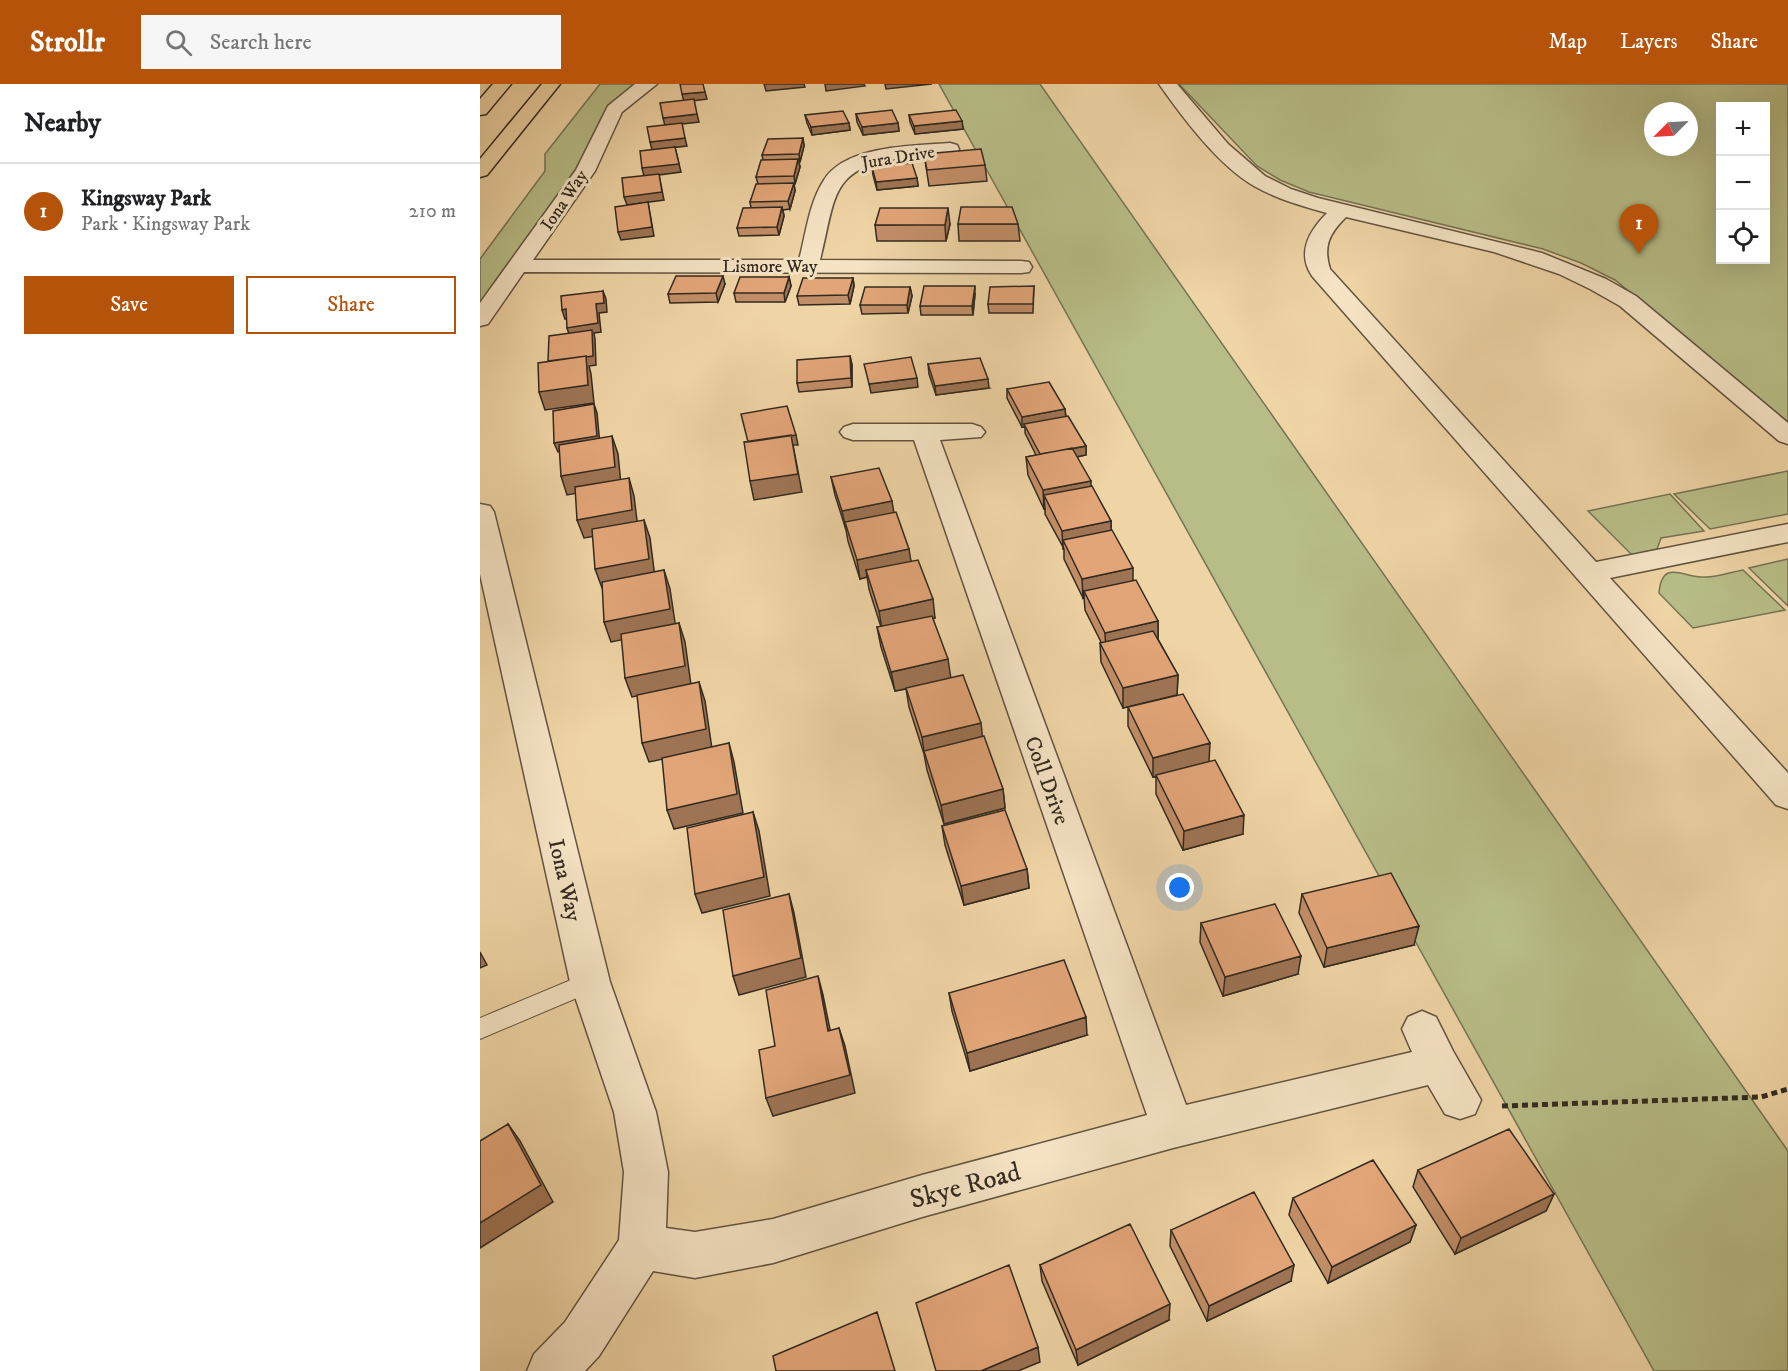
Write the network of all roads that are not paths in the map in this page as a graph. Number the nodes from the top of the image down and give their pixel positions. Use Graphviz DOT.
graph roads {
  1 [pos="502,84"];
  2 [pos="551,84"];
  3 [pos="648,84"];
  4 [pos="1168,84"];
  5 [pos="480,110"];
  6 [pos="950,149"];
  7 [pos="480,171"];
  8 [pos="1342,210"];
  9 [pos="518,266"];
  10 [pos="808,266"];
  11 [pos="1021,267"];
  12 [pos="480,319"];
  13 [pos="853,432"];
  14 [pos="924,432"];
  15 [pos="972,432"];
  16 [pos="1788,436"];
  17 [pos="480,512"];
  18 [pos="1788,533"];
  19 [pos="1589,573"];
  20 [pos="1788,796"];
  21 [pos="590,982"];
  22 [pos="480,1029"];
  23 [pos="1460,1100"];
  24 [pos="1173,1128"];
  25 [pos="642,1247"];
  26 [pos="551,1371"];
  1 -- 5 [label="highway"];
  2 -- 7 [label="highway"];
  3 -- 9 [label="street, Iona Way"];
  4 -- 8 [label="street"];
  6 -- 10 [label="street, Jura Drive"];
  8 -- 16 [label="street"];
  8 -- 19 [label="street"];
  9 -- 10 [label="street, Lismore Way"];
  9 -- 12 [label="street, Iona Way"];
  10 -- 11 [label="street, Lismore Way"];
  13 -- 14 [label="street"];
  14 -- 15 [label="street"];
  14 -- 24 [label="street, Coll Drive"];
  17 -- 21 [label="street, Iona Way"];
  18 -- 19 [label="street"];
  19 -- 20 [label="street"];
  21 -- 22 [label="lane"];
  21 -- 25 [label="street, Iona Way"];
  23 -- 24 [label="street, Skye Road"];
  24 -- 25 [label="street, Skye Road"];
  25 -- 26 [label="street"];
}
